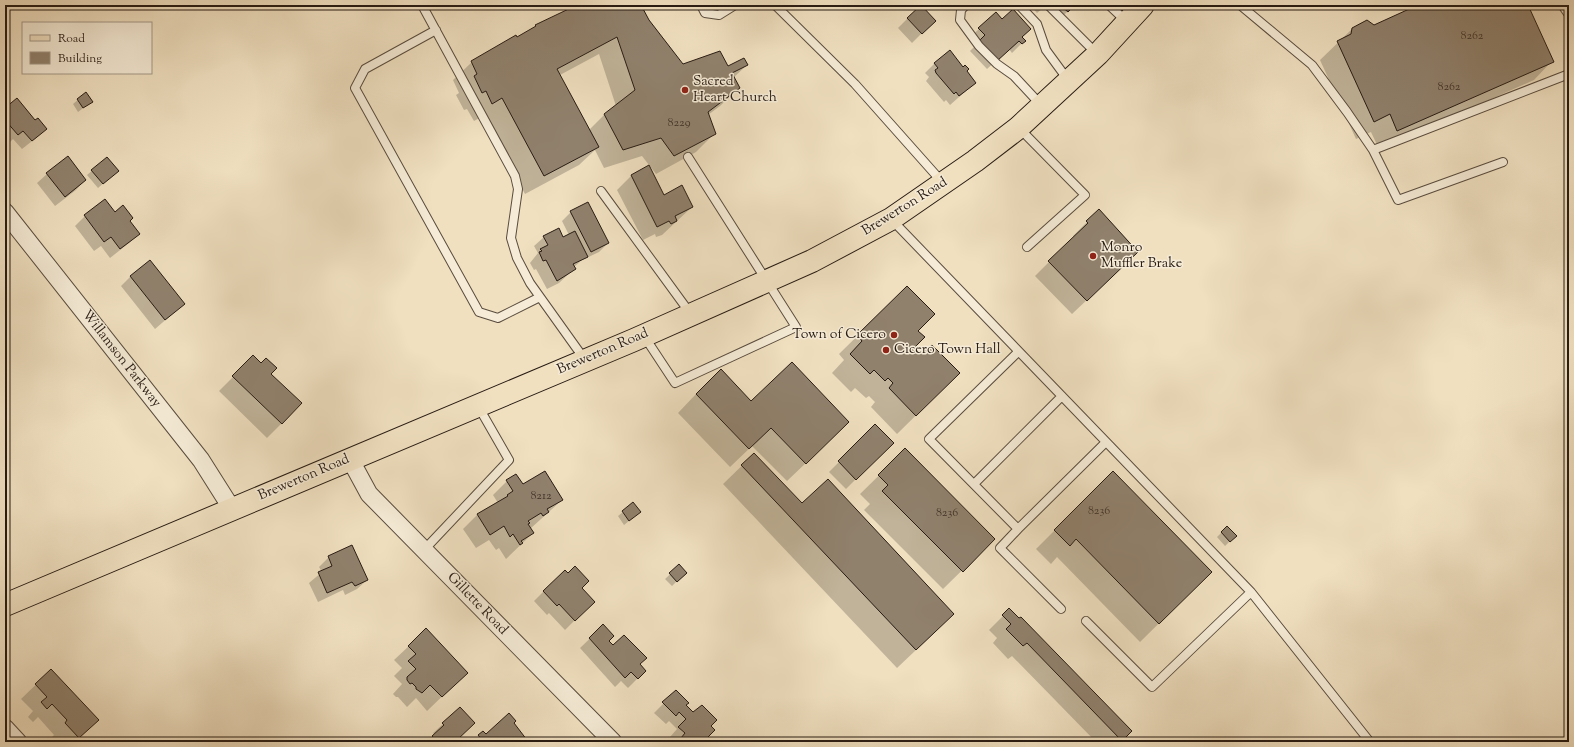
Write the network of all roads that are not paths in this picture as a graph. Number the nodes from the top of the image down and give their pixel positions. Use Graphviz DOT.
graph roads {
  1 [pos="422,5"];
  2 [pos="701,5"];
  3 [pos="735,5"];
  4 [pos="775,5"];
  5 [pos="966,5"];
  6 [pos="1019,5"];
  7 [pos="1048,5"];
  8 [pos="1109,5"];
  9 [pos="1240,5"];
  10 [pos="1562,5"];
  11 [pos="1135,11"];
  12 [pos="1569,15"];
  13 [pos="436,30"];
  14 [pos="1098,54"];
  15 [pos="1569,74"];
  16 [pos="1069,81"];
  17 [pos="1042,106"];
  18 [pos="1018,128"];
  19 [pos="1373,150"];
  20 [pos="688,157"];
  21 [pos="1503,162"];
  22 [pos="943,183"];
  23 [pos="601,191"];
  24 [pos="5,212"];
  25 [pos="891,219"];
  26 [pos="1027,247"];
  27 [pos="767,281"];
  28 [pos="540,297"];
  29 [pos="691,314"];
  30 [pos="644,335"];
  31 [pos="1018,352"];
  32 [pos="585,360"];
  33 [pos="1062,396"];
  34 [pos="478,405"];
  35 [pos="1106,442"];
  36 [pos="350,459"];
  37 [pos="974,484"];
  38 [pos="232,509"];
  39 [pos="1018,529"];
  40 [pos="424,550"];
  41 [pos="1251,592"];
  42 [pos="5,605"];
  43 [pos="1061,609"];
  44 [pos="1086,621"];
  45 [pos="5,728"];
  46 [pos="18,742"];
  47 [pos="613,742"];
  48 [pos="1370,742"];
  1 -- 13 [label="lane"];
  2 -- 3 [label="lane"];
  4 -- 22 [label="lane"];
  5 -- 17 [label="lane"];
  6 -- 16 [label="lane"];
  7 -- 14 [label="lane"];
  8 -- 11 [label="lane"];
  9 -- 19 [label="lane"];
  10 -- 12 [label="lane"];
  11 -- 14 [label="main road, Brewerton Road"];
  13 -- 28 [label="lane"];
  13 -- 28 [label="lane"];
  14 -- 16 [label="main road, Brewerton Road"];
  15 -- 19 [label="lane"];
  16 -- 17 [label="main road, Brewerton Road"];
  17 -- 18 [label="main road, Brewerton Road"];
  18 -- 22 [label="main road, Brewerton Road"];
  18 -- 26 [label="lane"];
  19 -- 21 [label="lane"];
  20 -- 27 [label="lane"];
  22 -- 25 [label="main road, Brewerton Road"];
  23 -- 29 [label="lane"];
  24 -- 38 [label="street, Willamson Parkway"];
  25 -- 27 [label="main road, Brewerton Road"];
  25 -- 31 [label="lane"];
  27 -- 29 [label="main road, Brewerton Road"];
  27 -- 30 [label="lane"];
  28 -- 32 [label="lane"];
  29 -- 30 [label="main road, Brewerton Road"];
  30 -- 32 [label="main road, Brewerton Road"];
  31 -- 33 [label="lane"];
  31 -- 37 [label="lane"];
  32 -- 34 [label="main road, Brewerton Road"];
  33 -- 35 [label="lane"];
  33 -- 37 [label="lane"];
  34 -- 36 [label="main road, Brewerton Road"];
  34 -- 40 [label="lane"];
  35 -- 39 [label="lane"];
  35 -- 41 [label="lane"];
  36 -- 38 [label="main road, Brewerton Road"];
  36 -- 40 [label="street, Gillette Road"];
  37 -- 39 [label="lane"];
  38 -- 42 [label="main road, Brewerton Road"];
  39 -- 43 [label="lane"];
  40 -- 47 [label="street, Gillette Road"];
  41 -- 44 [label="lane"];
  41 -- 48 [label="lane"];
  45 -- 46 [label="street"];
}
